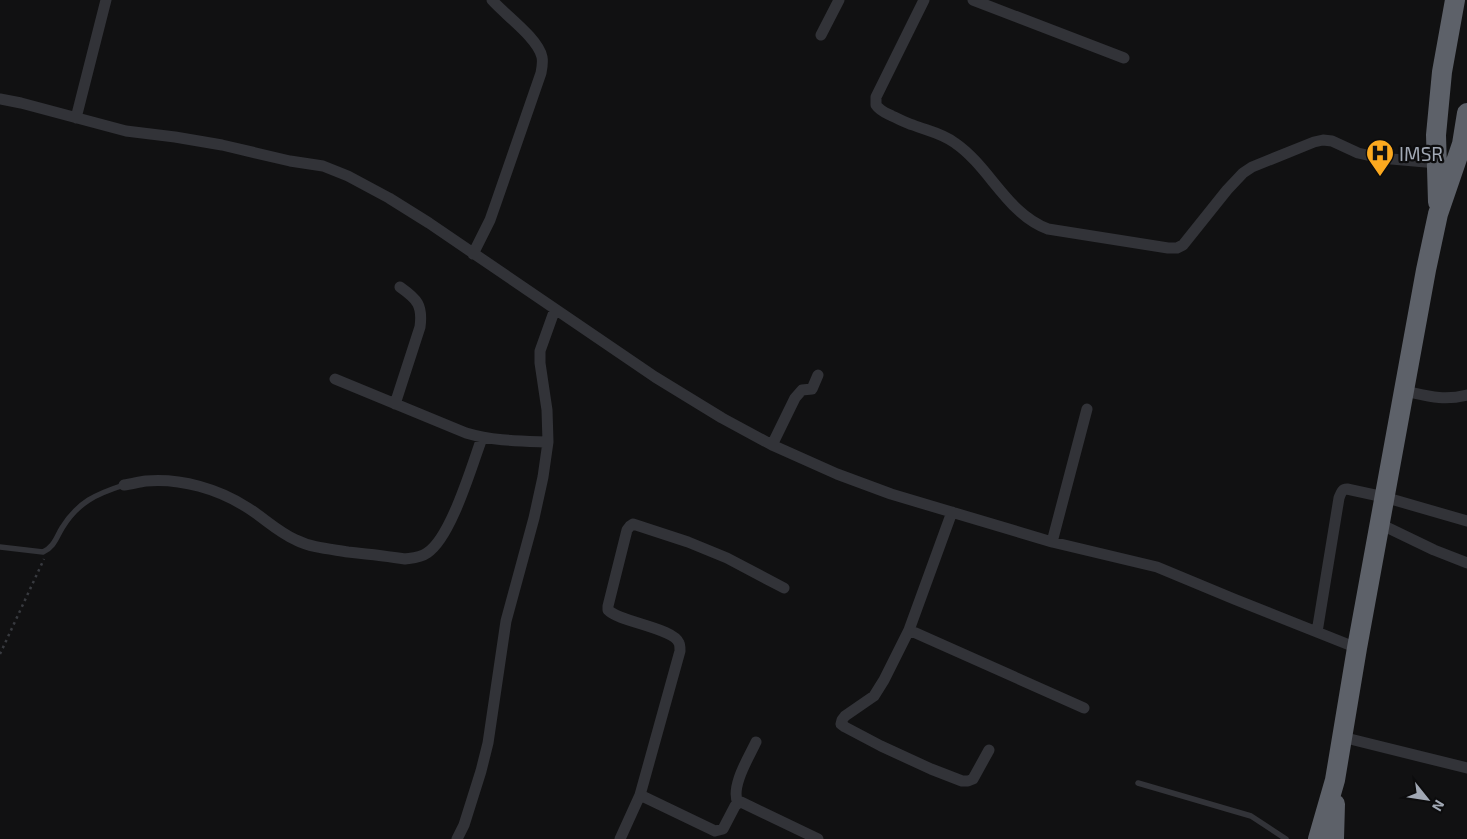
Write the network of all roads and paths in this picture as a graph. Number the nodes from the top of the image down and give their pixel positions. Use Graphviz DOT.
graph roads {
  1 [pos="106,0"];
  2 [pos="492,0"];
  3 [pos="839,0"];
  4 [pos="924,0"];
  5 [pos="972,0"];
  6 [pos="1455,0"];
  7 [pos="822,35"];
  8 [pos="1124,58"];
  9 [pos="0,99"];
  10 [pos="1467,113"];
  11 [pos="76,118"];
  12 [pos="1437,164"];
  13 [pos="1438,214"];
  14 [pos="473,254"];
  15 [pos="400,286"];
  16 [pos="555,309"];
  17 [pos="818,375"];
  18 [pos="334,380"];
  19 [pos="1405,391"];
  20 [pos="1467,395"];
  21 [pos="395,404"];
  22 [pos="1087,409"];
  23 [pos="482,438"];
  24 [pos="548,442"];
  25 [pos="772,445"];
  26 [pos="124,485"];
  27 [pos="1384,498"];
  28 [pos="952,512"];
  29 [pos="1467,520"];
  30 [pos="1380,524"];
  31 [pos="1052,542"];
  32 [pos="0,547"];
  33 [pos="49,549"];
  34 [pos="1467,564"];
  35 [pos="784,588"];
  36 [pos="909,630"];
  37 [pos="1317,632"];
  38 [pos="1357,648"];
  39 [pos="0,654"];
  40 [pos="1084,708"];
  41 [pos="1342,736"];
  42 [pos="756,742"];
  43 [pos="990,750"];
  44 [pos="1467,768"];
  45 [pos="1335,780"];
  46 [pos="1138,783"];
  47 [pos="640,795"];
  48 [pos="738,803"];
  49 [pos="457,839"];
  50 [pos="620,839"];
  51 [pos="818,839"];
  52 [pos="1286,839"];
  53 [pos="1318,839"];
  54 [pos="1334,839"];
  1 -- 11 [label="street"];
  2 -- 14 [label="street"];
  3 -- 7 [label="street"];
  4 -- 12 [label="street"];
  5 -- 8 [label="street"];
  6 -- 12 [label="highway"];
  9 -- 11 [label="street"];
  10 -- 13 [label="highway"];
  11 -- 14 [label="street"];
  12 -- 13 [label="highway"];
  13 -- 19 [label="highway"];
  14 -- 16 [label="street"];
  15 -- 21 [label="street"];
  16 -- 24 [label="street"];
  16 -- 25 [label="street"];
  17 -- 25 [label="street"];
  18 -- 21 [label="street"];
  19 -- 20 [label="street"];
  19 -- 27 [label="highway"];
  21 -- 23 [label="street"];
  22 -- 31 [label="street"];
  23 -- 24 [label="street"];
  23 -- 26 [label="street"];
  24 -- 49 [label="street"];
  25 -- 28 [label="street"];
  26 -- 33 [label="lane"];
  27 -- 29 [label="street"];
  27 -- 30 [label="highway"];
  27 -- 37 [label="street"];
  28 -- 31 [label="street"];
  28 -- 36 [label="street"];
  30 -- 34 [label="street"];
  30 -- 38 [label="highway"];
  31 -- 37 [label="street"];
  32 -- 33 [label="lane"];
  33 -- 39 [label="path"];
  35 -- 47 [label="street"];
  36 -- 40 [label="street"];
  36 -- 43 [label="street"];
  37 -- 38 [label="street"];
  38 -- 41 [label="highway"];
  41 -- 44 [label="street"];
  41 -- 45 [label="highway"];
  42 -- 48 [label="street"];
  45 -- 53 [label="highway"];
  45 -- 54 [label="highway"];
  46 -- 52 [label="lane"];
  47 -- 48 [label="street"];
  47 -- 50 [label="street"];
  48 -- 51 [label="street"];
}
